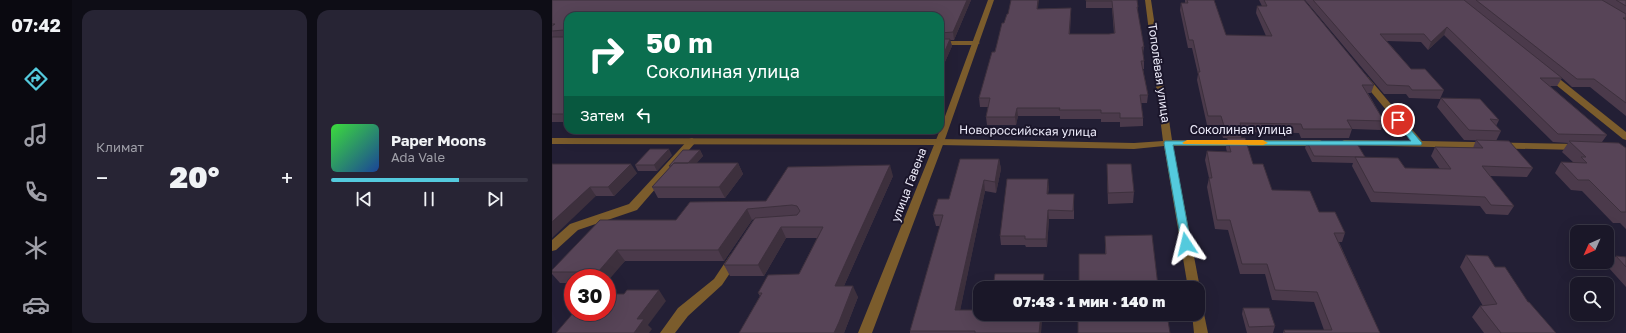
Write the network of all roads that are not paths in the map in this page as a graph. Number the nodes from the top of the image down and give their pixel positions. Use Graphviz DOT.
graph roads {
  1 [pos="991,0"];
  2 [pos="1148,0"];
  3 [pos="944,43"];
  4 [pos="976,43"];
  5 [pos="1542,68"];
  6 [pos="1359,72"];
  7 [pos="944,129"];
  8 [pos="942,134"];
  9 [pos="1626,137"];
  10 [pos="552,141"];
  11 [pos="692,141"];
  12 [pos="939,142"];
  13 [pos="1168,143"];
  14 [pos="1418,143"];
  15 [pos="1587,148"];
  16 [pos="552,247"];
  17 [pos="739,250"];
  18 [pos="1193,281"];
  19 [pos="1199,321"];
  20 [pos="667,333"];
  21 [pos="865,333"];
  22 [pos="1201,333"];
  1 -- 4 [label="street, улица Гавена"];
  2 -- 13 [label="street, Тополёвая улица"];
  3 -- 4 [label="street"];
  4 -- 7 [label="street, улица Гавена"];
  5 -- 9 [label="street"];
  6 -- 14 [label="street"];
  8 -- 12 [label="street, улица Гавена"];
  10 -- 11 [label="street, Новороссийская улица"];
  11 -- 12 [label="street, Новороссийская улица"];
  11 -- 16 [label="street"];
  12 -- 13 [label="street, Новороссийская улица"];
  12 -- 21 [label="street, улица Гавена"];
  13 -- 14 [label="street, Соколиная улица"];
  13 -- 18 [label="street, Тополёвая улица"];
  14 -- 15 [label="street, Соколиная улица"];
  17 -- 20 [label="street"];
  19 -- 22 [label="street"];
}
